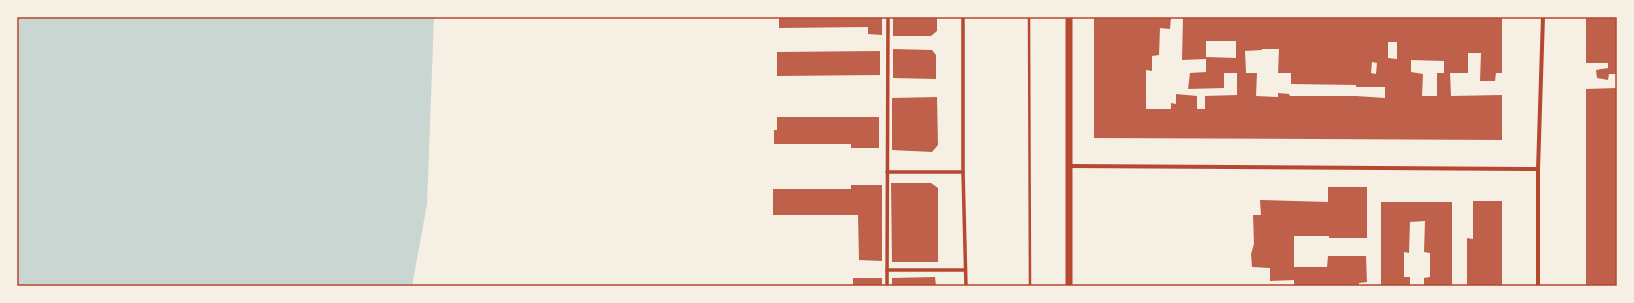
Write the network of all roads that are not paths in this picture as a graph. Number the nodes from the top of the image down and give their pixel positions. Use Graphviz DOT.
graph roads {
  1 [pos="888,17"];
  2 [pos="963,17"];
  3 [pos="1069,17"];
  4 [pos="1543,17"];
  5 [pos="1068,166"];
  6 [pos="1538,169"];
  7 [pos="887,172"];
  8 [pos="963,172"];
  9 [pos="887,270"];
  10 [pos="965,270"];
  11 [pos="888,286"];
  12 [pos="966,286"];
  13 [pos="1069,286"];
  14 [pos="1538,286"];
  1 -- 7 [label="street"];
  2 -- 8 [label="street"];
  3 -- 5 [label="street"];
  4 -- 6 [label="street"];
  5 -- 6 [label="street"];
  5 -- 13 [label="street"];
  6 -- 14 [label="street"];
  7 -- 8 [label="street"];
  7 -- 9 [label="street"];
  8 -- 10 [label="street"];
  9 -- 10 [label="street"];
  9 -- 11 [label="street"];
  10 -- 12 [label="street"];
}
